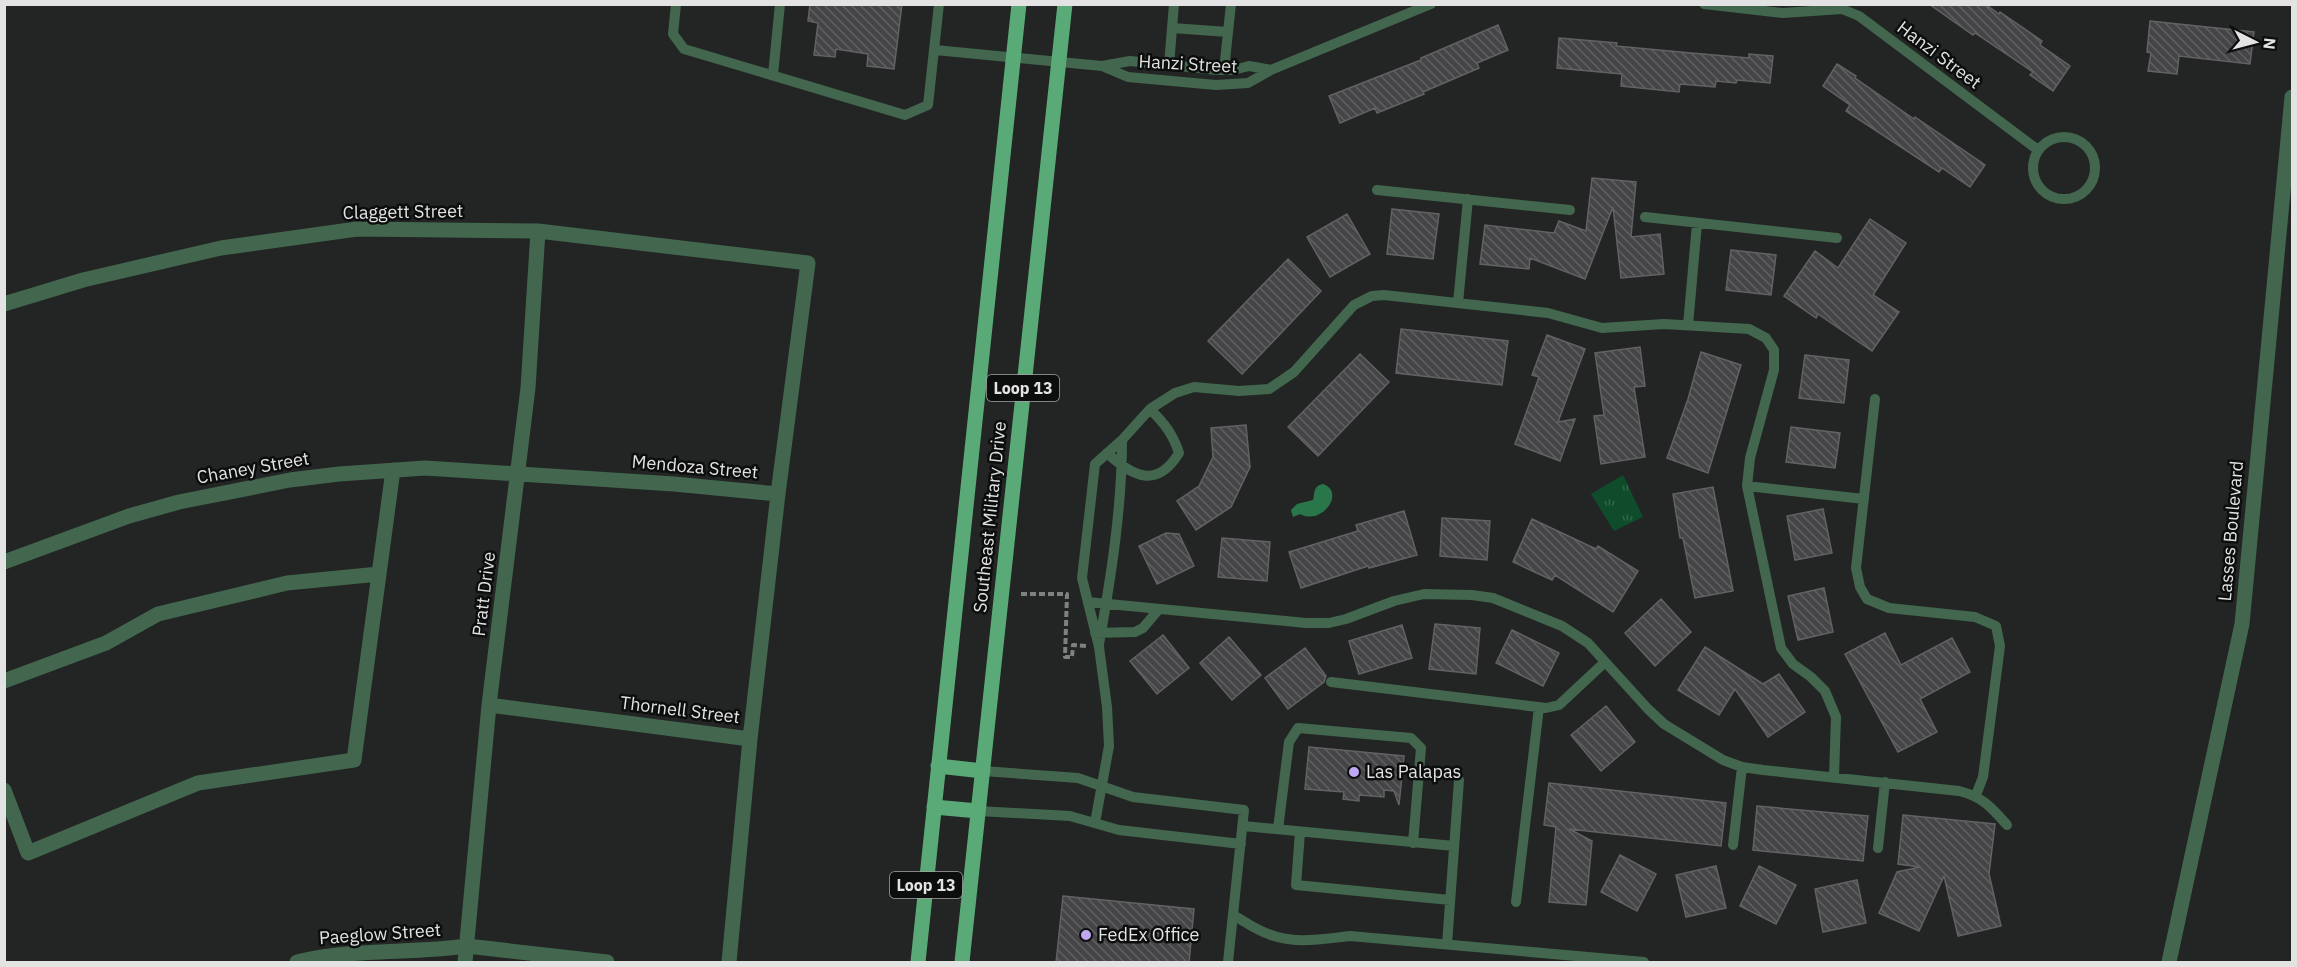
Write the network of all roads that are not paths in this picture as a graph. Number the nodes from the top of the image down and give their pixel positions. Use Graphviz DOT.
graph roads {
  1 [pos="676,4"];
  2 [pos="780,4"];
  3 [pos="939,4"];
  4 [pos="1019,4"];
  5 [pos="1065,4"];
  6 [pos="1174,4"];
  7 [pos="1231,4"];
  8 [pos="1431,4"];
  9 [pos="1704,4"];
  10 [pos="1172,28"];
  11 [pos="1228,32"];
  12 [pos="934,50"];
  13 [pos="1012,58"];
  14 [pos="1058,62"];
  15 [pos="1169,65"];
  16 [pos="1102,66"];
  17 [pos="1224,70"];
  18 [pos="1271,70"];
  19 [pos="773,75"];
  20 [pos="2292,97"];
  21 [pos="2290,136"];
  22 [pos="2038,150"];
  23 [pos="1377,190"];
  24 [pos="1468,199"];
  25 [pos="1570,210"];
  26 [pos="1645,217"];
  27 [pos="1697,224"];
  28 [pos="538,231"];
  29 [pos="1837,238"];
  30 [pos="808,263"];
  31 [pos="1458,303"];
  32 [pos="4,304"];
  33 [pos="1688,325"];
  34 [pos="1875,399"];
  35 [pos="1150,409"];
  36 [pos="1122,440"];
  37 [pos="1107,453"];
  38 [pos="1122,467"];
  39 [pos="393,470"];
  40 [pos="519,474"];
  41 [pos="1747,486"];
  42 [pos="778,494"];
  43 [pos="1864,499"];
  44 [pos="4,562"];
  45 [pos="379,574"];
  46 [pos="1088,602"];
  47 [pos="1107,603"];
  48 [pos="1159,609"];
  49 [pos="1098,634"];
  50 [pos="1605,662"];
  51 [pos="4,681"];
  52 [pos="1332,682"];
  53 [pos="489,705"];
  54 [pos="1539,707"];
  55 [pos="750,739"];
  56 [pos="938,766"];
  57 [pos="1742,767"];
  58 [pos="982,771"];
  59 [pos="1834,776"];
  60 [pos="1459,780"];
  61 [pos="1885,782"];
  62 [pos="1101,786"];
  63 [pos="4,790"];
  64 [pos="1976,795"];
  65 [pos="934,807"];
  66 [pos="978,811"];
  67 [pos="1095,823"];
  68 [pos="2007,825"];
  69 [pos="1243,826"];
  70 [pos="1278,829"];
  71 [pos="1300,832"];
  72 [pos="1413,843"];
  73 [pos="1241,844"];
  74 [pos="1733,845"];
  75 [pos="1454,846"];
  76 [pos="1878,848"];
  77 [pos="1450,900"];
  78 [pos="1516,902"];
  79 [pos="1233,915"];
  80 [pos="1447,944"];
  81 [pos="467,946"];
  82 [pos="1553,958"];
  83 [pos="297,963"];
  84 [pos="465,963"];
  85 [pos="607,963"];
  86 [pos="729,963"];
  87 [pos="918,963"];
  88 [pos="962,963"];
  89 [pos="1228,963"];
  90 [pos="1644,963"];
  91 [pos="2169,963"];
  1 -- 19 [label="lane"];
  2 -- 19 [label="lane"];
  3 -- 12 [label="lane"];
  4 -- 13 [label="main road, Southeast Military Drive / Loop 13"];
  5 -- 14 [label="main road, Southeast Military Drive / Loop 13"];
  6 -- 10 [label="lane"];
  7 -- 11 [label="lane"];
  8 -- 18 [label="lane, Hanzi Street"];
  9 -- 22 [label="lane, Hanzi Street"];
  10 -- 11 [label="lane"];
  10 -- 15 [label="lane"];
  11 -- 17 [label="lane"];
  12 -- 13 [label="lane, Hanzi Street"];
  12 -- 19 [label="lane"];
  13 -- 14 [label="lane, Hanzi Street"];
  13 -- 56 [label="main road, Southeast Military Drive / Loop 13"];
  14 -- 16 [label="lane, Hanzi Street"];
  14 -- 58 [label="main road, Southeast Military Drive / Loop 13"];
  15 -- 16 [label="lane, Hanzi Street"];
  15 -- 17 [label="lane, Hanzi Street"];
  16 -- 18 [label="lane, Hanzi Street"];
  17 -- 18 [label="lane, Hanzi Street"];
  20 -- 21 [label="street, Lasses Boulevard"];
  21 -- 91 [label="street, Lasses Boulevard"];
  22 -- 22 [label="lane"];
  23 -- 24 [label="lane"];
  24 -- 25 [label="lane"];
  24 -- 31 [label="lane"];
  26 -- 27 [label="lane"];
  27 -- 29 [label="lane"];
  27 -- 33 [label="lane"];
  28 -- 30 [label="street, Claggett Street"];
  28 -- 32 [label="street, Claggett Street"];
  28 -- 40 [label="street, Pratt Drive"];
  30 -- 42 [label="street, Mendoza Street"];
  31 -- 33 [label="lane"];
  31 -- 35 [label="lane"];
  33 -- 41 [label="lane"];
  34 -- 43 [label="lane"];
  35 -- 36 [label="lane"];
  35 -- 38 [label="lane"];
  36 -- 37 [label="lane"];
  36 -- 38 [label="lane"];
  37 -- 38 [label="lane"];
  37 -- 46 [label="lane"];
  38 -- 47 [label="lane"];
  39 -- 40 [label="street, Chaney Street"];
  39 -- 44 [label="street, Chaney Street"];
  39 -- 45 [label="street"];
  40 -- 42 [label="street, Mendoza Street"];
  40 -- 53 [label="street, Pratt Drive"];
  41 -- 43 [label="lane"];
  41 -- 59 [label="lane"];
  42 -- 55 [label="street"];
  43 -- 64 [label="lane"];
  45 -- 51 [label="street"];
  45 -- 63 [label="street"];
  46 -- 47 [label="lane"];
  46 -- 49 [label="lane"];
  47 -- 48 [label="lane"];
  47 -- 49 [label="lane"];
  48 -- 49 [label="lane"];
  48 -- 50 [label="lane"];
  49 -- 62 [label="lane"];
  50 -- 54 [label="lane"];
  50 -- 57 [label="lane"];
  52 -- 54 [label="lane"];
  53 -- 55 [label="street, Thornell Street"];
  53 -- 81 [label="street, Pratt Drive"];
  54 -- 78 [label="lane"];
  55 -- 86 [label="street, Thornell Street"];
  56 -- 58 [label="main road"];
  56 -- 65 [label="main road, Southeast Military Drive / Loop 13"];
  57 -- 59 [label="lane"];
  57 -- 74 [label="lane"];
  58 -- 62 [label="lane"];
  58 -- 66 [label="main road, Southeast Military Drive / Loop 13"];
  59 -- 61 [label="lane"];
  60 -- 75 [label="lane"];
  61 -- 64 [label="lane"];
  61 -- 76 [label="lane"];
  62 -- 67 [label="lane"];
  62 -- 69 [label="lane"];
  64 -- 68 [label="lane"];
  65 -- 66 [label="main road"];
  65 -- 87 [label="main road, Southeast Military Drive / Loop 13"];
  66 -- 67 [label="lane"];
  66 -- 88 [label="main road, Southeast Military Drive / Loop 13"];
  67 -- 73 [label="lane"];
  69 -- 70 [label="lane"];
  69 -- 73 [label="lane"];
  70 -- 71 [label="lane"];
  70 -- 72 [label="lane"];
  71 -- 72 [label="lane"];
  71 -- 77 [label="lane"];
  72 -- 75 [label="lane"];
  73 -- 79 [label="lane"];
  75 -- 77 [label="lane"];
  77 -- 80 [label="lane"];
  79 -- 80 [label="lane"];
  79 -- 89 [label="lane"];
  80 -- 82 [label="lane"];
  81 -- 83 [label="street, Paeglow Street"];
  81 -- 84 [label="street, Pratt Drive"];
  81 -- 85 [label="street, Paeglow Street"];
  82 -- 90 [label="lane"];
}
